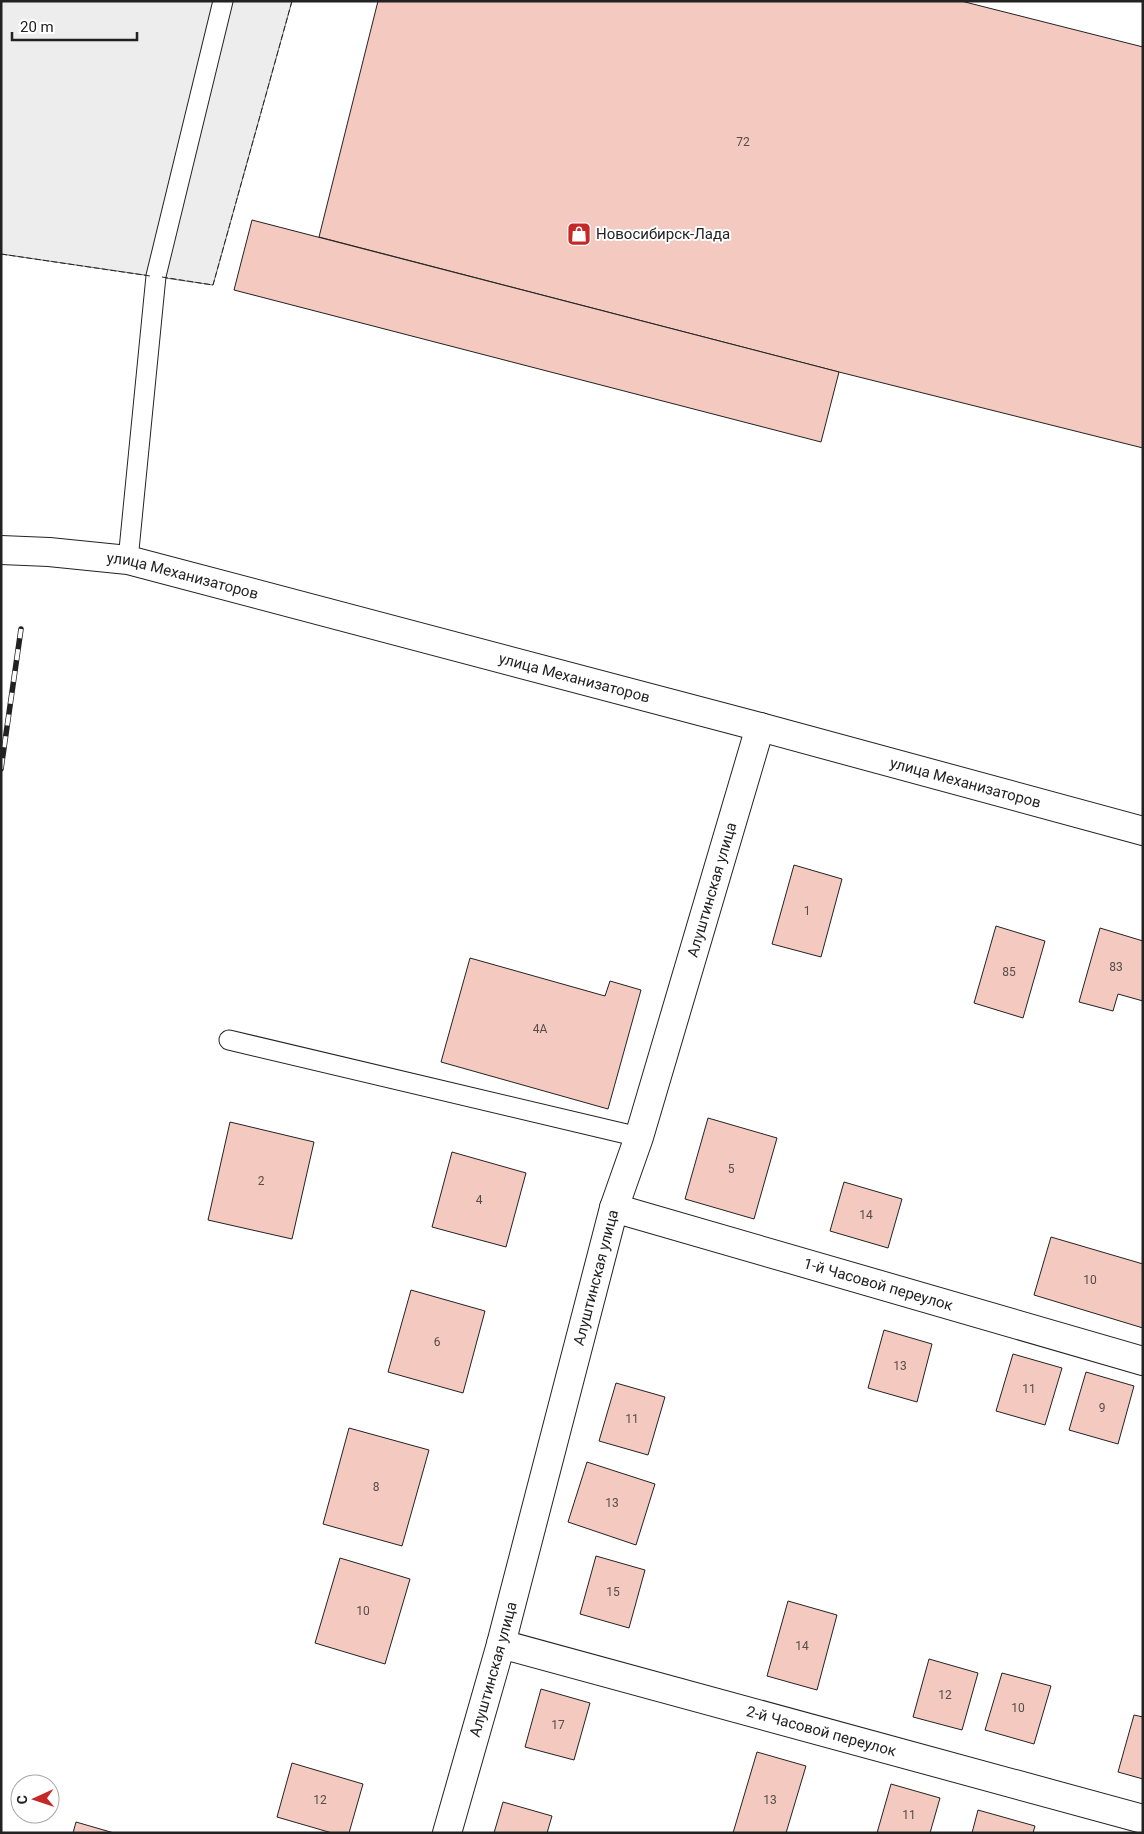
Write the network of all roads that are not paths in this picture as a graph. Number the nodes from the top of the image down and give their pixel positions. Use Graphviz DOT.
graph roads {
  1 [pos="223,1"];
  2 [pos="1,550"];
  3 [pos="128,560"];
  4 [pos="760,726"];
  5 [pos="1143,831"];
  6 [pos="230,1040"];
  7 [pos="639,1137"];
  8 [pos="614,1208"];
  9 [pos="1143,1361"];
  10 [pos="501,1644"];
  11 [pos="1143,1819"];
  12 [pos="447,1833"];
  1 -- 3 [label="lane"];
  2 -- 3 [label="street, улица Механизаторов"];
  3 -- 4 [label="street, улица Механизаторов"];
  4 -- 5 [label="street, улица Механизаторов"];
  4 -- 7 [label="street, Алуштинская улица"];
  6 -- 7 [label="lane"];
  7 -- 8 [label="street, Алуштинская улица"];
  8 -- 9 [label="street, 1-й Часовой переулок"];
  8 -- 10 [label="street, Алуштинская улица"];
  10 -- 11 [label="street, 2-й Часовой переулок"];
  10 -- 12 [label="street, Алуштинская улица"];
}
